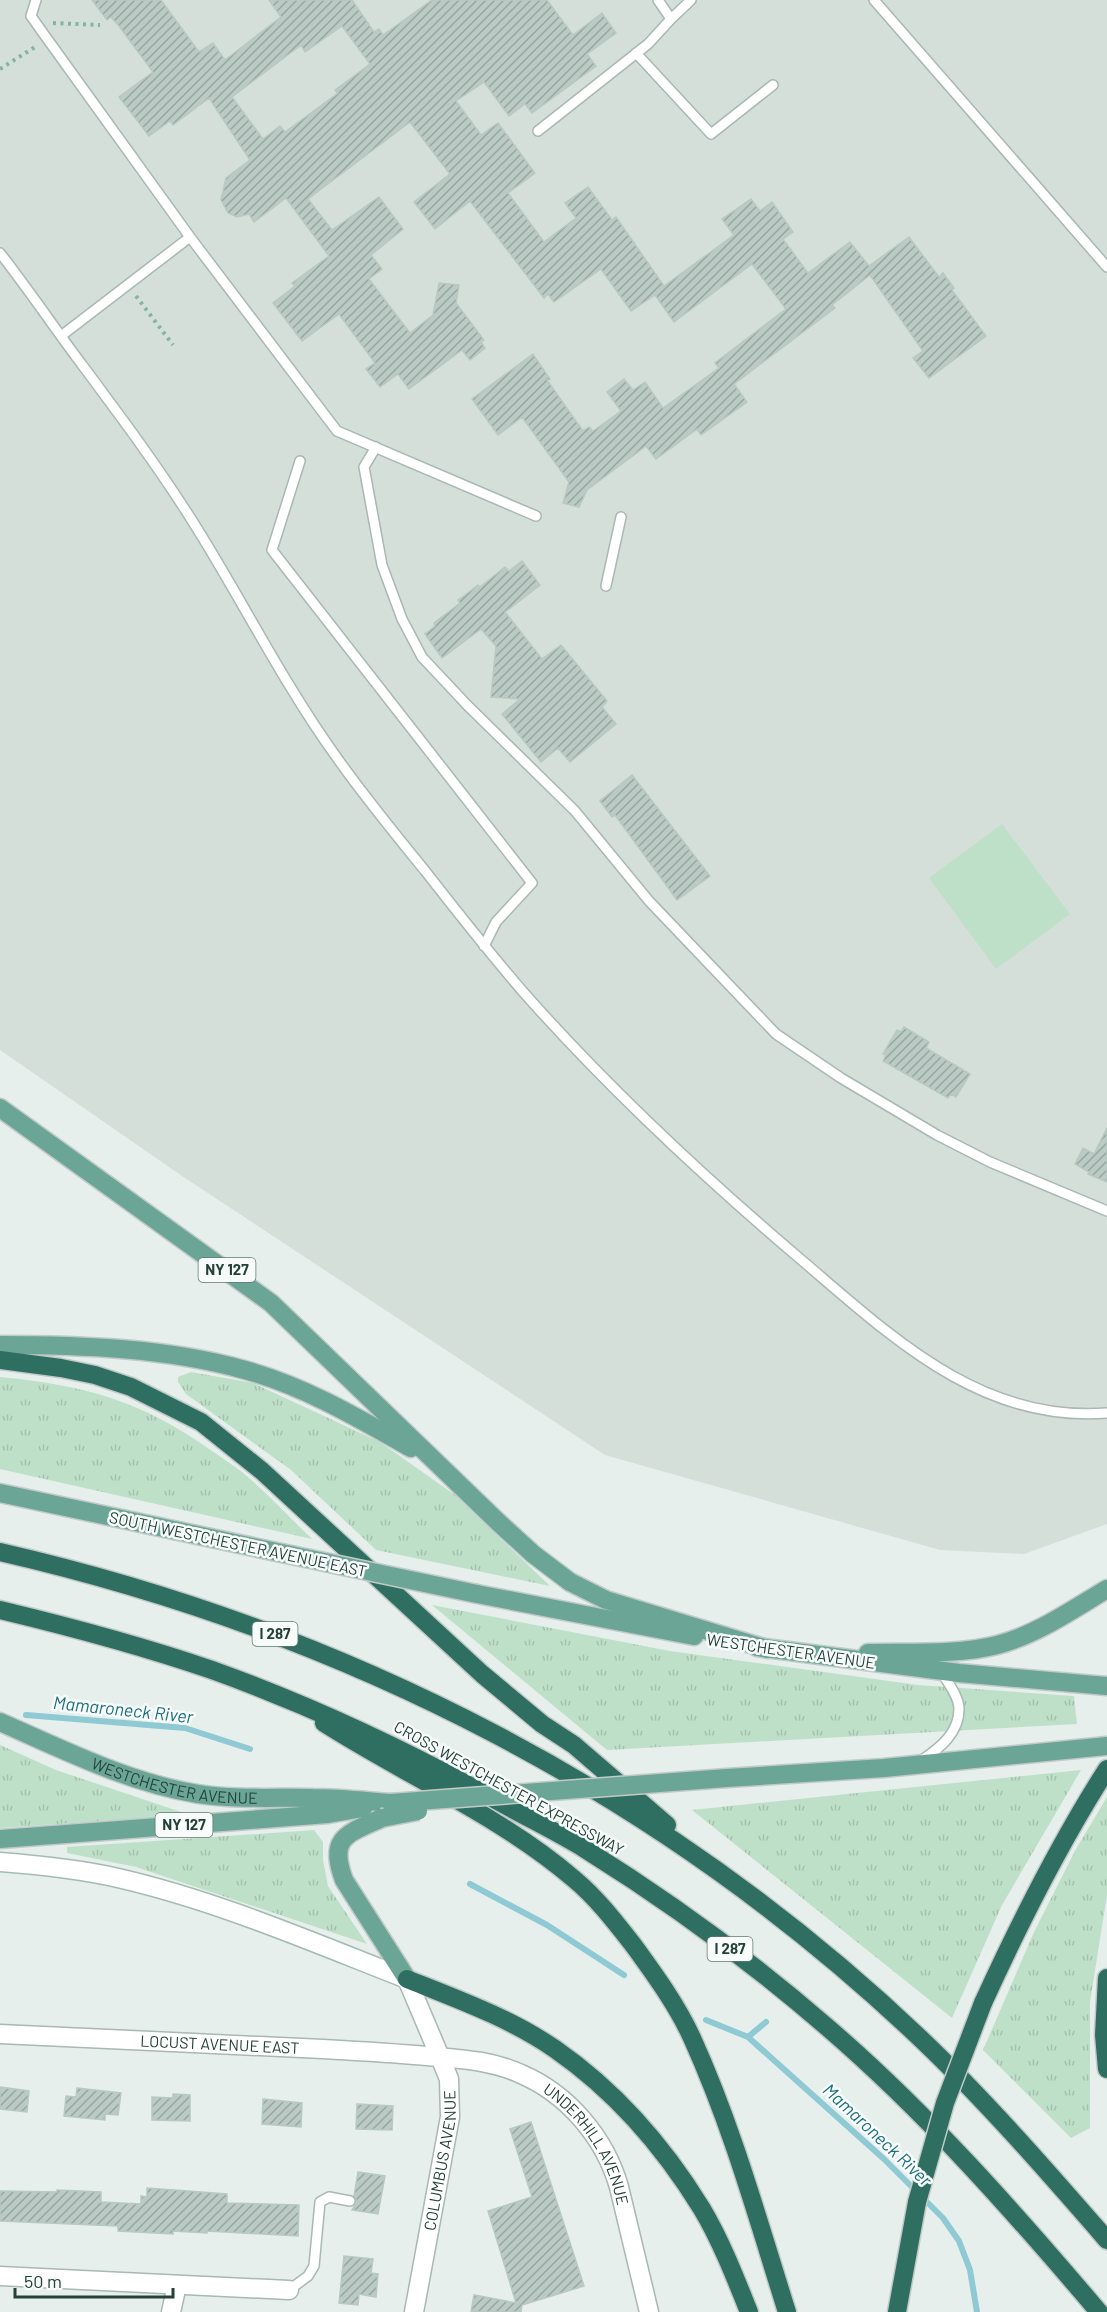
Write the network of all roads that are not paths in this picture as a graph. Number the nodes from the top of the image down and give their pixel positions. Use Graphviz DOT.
graph roads {
  1 [pos="36,0"];
  2 [pos="658,0"];
  3 [pos="691,0"];
  4 [pos="874,0"];
  5 [pos="671,19"];
  6 [pos="636,53"];
  7 [pos="773,85"];
  8 [pos="538,131"];
  9 [pos="190,237"];
  10 [pos="0,253"];
  11 [pos="1107,267"];
  12 [pos="61,336"];
  13 [pos="376,447"];
  14 [pos="300,460"];
  15 [pos="536,516"];
  16 [pos="621,517"];
  17 [pos="606,586"];
  18 [pos="484,946"];
  19 [pos="0,1108"];
  20 [pos="1107,1211"];
  21 [pos="0,1345"];
  22 [pos="0,1360"];
  23 [pos="1107,1413"];
  24 [pos="431,1459"];
  25 [pos="0,1493"];
  26 [pos="0,1552"];
  27 [pos="1107,1589"];
  28 [pos="477,1594"];
  29 [pos="0,1610"];
  30 [pos="767,1649"];
  31 [pos="799,1653"];
  32 [pos="941,1671"];
  33 [pos="1107,1686"];
  34 [pos="283,1697"];
  35 [pos="0,1722"];
  36 [pos="1107,1746"];
  37 [pos="915,1765"];
  38 [pos="1107,1769"];
  39 [pos="363,1804"];
  40 [pos="387,1811"];
  41 [pos="0,1839"];
  42 [pos="0,1862"];
  43 [pos="738,1887"];
  44 [pos="1107,1978"];
  45 [pos="407,1979"];
  46 [pos="0,2034"];
  47 [pos="440,2057"];
  48 [pos="1107,2069"];
  49 [pos="350,2201"];
  50 [pos="1107,2240"];
  51 [pos="0,2276"];
  52 [pos="177,2285"];
  53 [pos="289,2290"];
  54 [pos="171,2312"];
  55 [pos="414,2312"];
  56 [pos="649,2312"];
  57 [pos="749,2312"];
  58 [pos="788,2312"];
  59 [pos="897,2312"];
  60 [pos="1099,2312"];
  1 -- 9 [label="lane"];
  2 -- 5 [label="lane"];
  3 -- 5 [label="lane"];
  4 -- 11 [label="lane"];
  5 -- 6 [label="lane"];
  6 -- 7 [label="lane"];
  6 -- 8 [label="lane"];
  9 -- 12 [label="lane"];
  9 -- 13 [label="lane"];
  10 -- 12 [label="lane"];
  12 -- 18 [label="lane"];
  13 -- 15 [label="lane"];
  13 -- 20 [label="lane"];
  14 -- 18 [label="lane"];
  16 -- 17 [label="lane"];
  18 -- 23 [label="lane"];
  19 -- 24 [label="main road, NY 127"];
  21 -- 24 [label="main road"];
  22 -- 43 [label="highway"];
  24 -- 30 [label="main road, NY 127"];
  25 -- 28 [label="main road, SOUTH WESTCHESTER AVENUE EAST, bridge"];
  26 -- 43 [label="highway, I 287"];
  27 -- 31 [label="main road"];
  28 -- 30 [label="main road, WESTCHESTER AVENUE"];
  29 -- 34 [label="highway, CROSS WESTCHESTER EXPRESSWAY / I 287"];
  30 -- 31 [label="main road, WESTCHESTER AVENUE"];
  31 -- 32 [label="main road, WESTCHESTER AVENUE"];
  32 -- 33 [label="main road, WESTCHESTER AVENUE"];
  32 -- 37 [label="lane"];
  34 -- 58 [label="highway"];
  34 -- 60 [label="highway, CROSS WESTCHESTER EXPRESSWAY / I 287"];
  35 -- 39 [label="main road, WESTCHESTER AVENUE"];
  36 -- 37 [label="main road"];
  37 -- 40 [label="main road, bridge"];
  38 -- 59 [label="highway, bridge"];
  39 -- 40 [label="main road, NY 127"];
  39 -- 41 [label="main road, NY 127"];
  40 -- 45 [label="main road"];
  42 -- 45 [label="street"];
  43 -- 50 [label="highway, I 287"];
  44 -- 48 [label="highway"];
  45 -- 47 [label="street, COLUMBUS AVENUE"];
  45 -- 57 [label="highway"];
  46 -- 47 [label="street, LOCUST AVENUE EAST"];
  47 -- 55 [label="street, COLUMBUS AVENUE"];
  47 -- 56 [label="street, UNDERHILL AVENUE"];
  49 -- 53 [label="lane"];
  51 -- 52 [label="street"];
  52 -- 53 [label="street"];
  52 -- 54 [label="street"];
}
